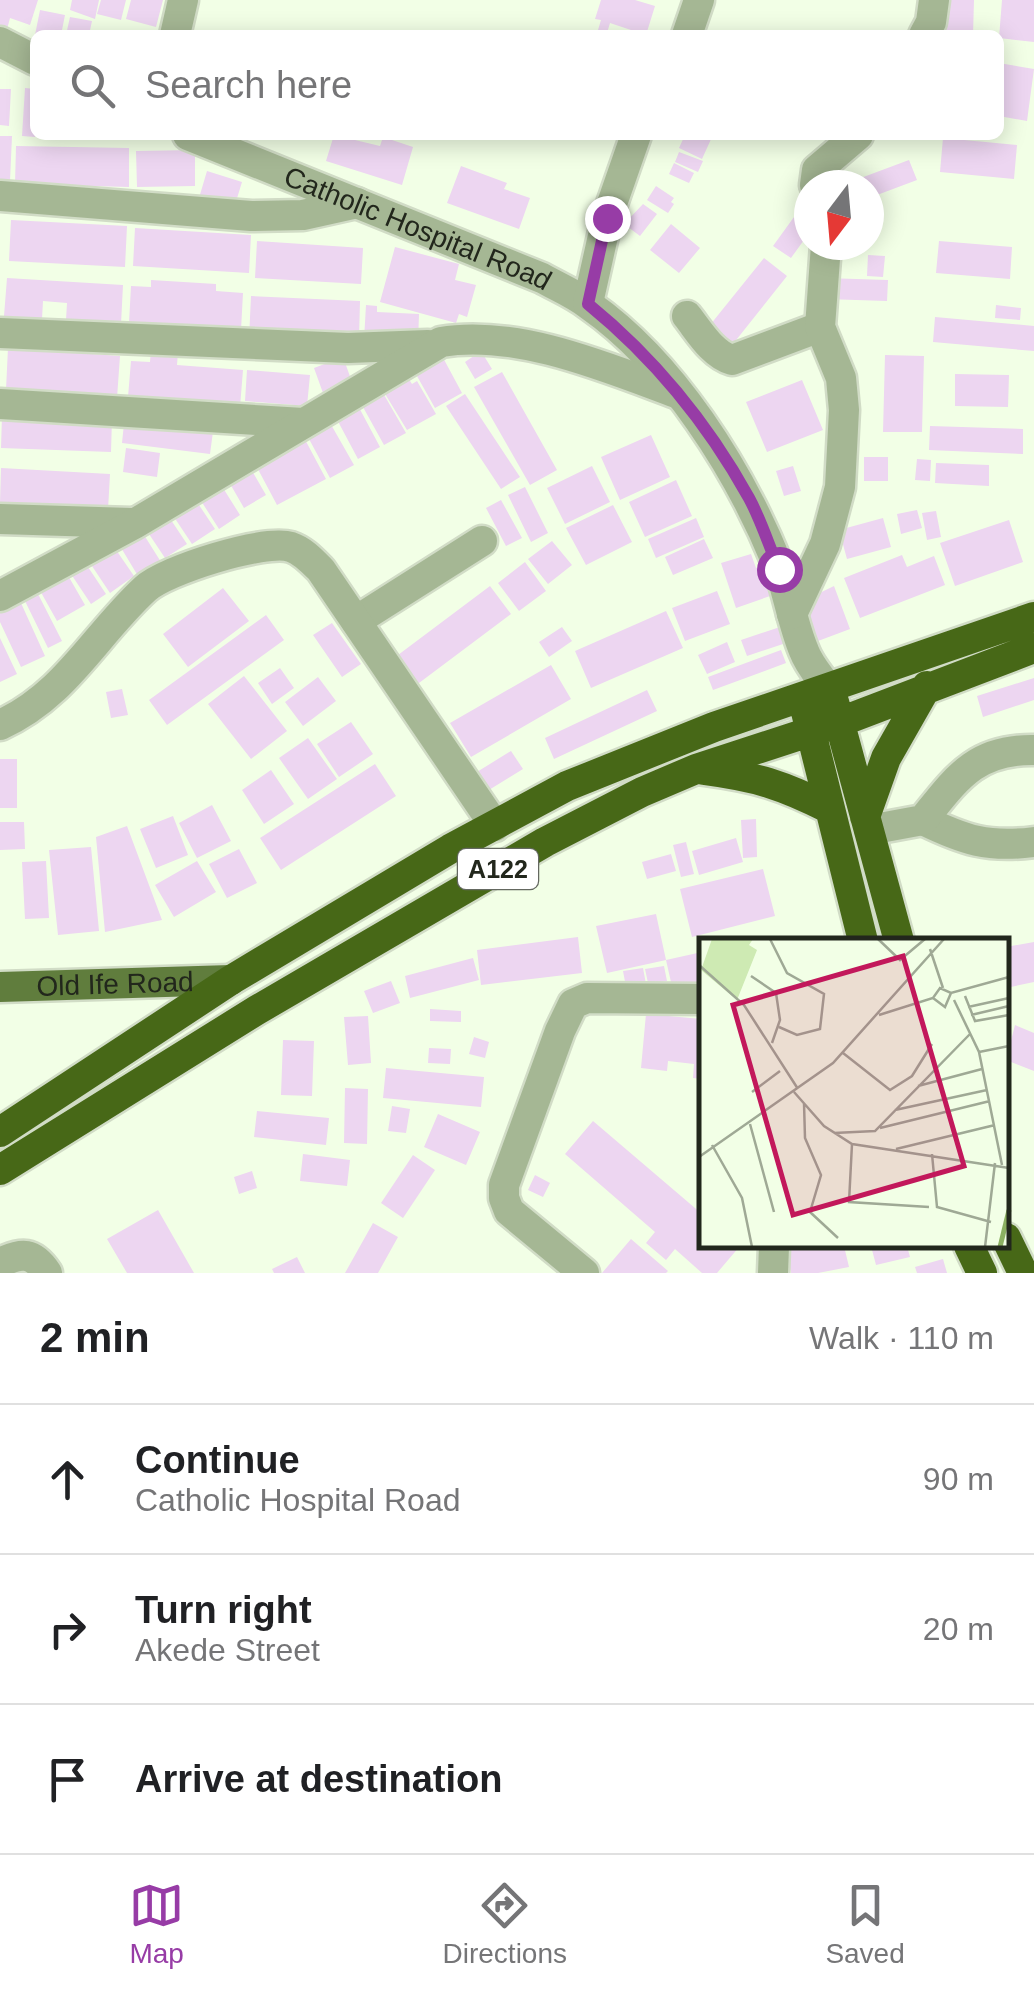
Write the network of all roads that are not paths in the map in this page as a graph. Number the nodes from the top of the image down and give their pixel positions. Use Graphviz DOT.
graph roads {
  1 [pos="182,0"];
  2 [pos="699,0"];
  3 [pos="934,0"];
  4 [pos="176,30"];
  5 [pos="689,30"];
  6 [pos="927,30"];
  7 [pos="0,42"];
  8 [pos="30,57"];
  9 [pos="200,140"];
  10 [pos="634,140"];
  11 [pos="852,140"];
  12 [pos="818,170"];
  13 [pos="0,196"];
  14 [pos="356,203"];
  15 [pos="825,260"];
  16 [pos="588,304"];
  17 [pos="686,316"];
  18 [pos="820,327"];
  19 [pos="0,333"];
  20 [pos="441,342"];
  21 [pos="678,394"];
  22 [pos="0,404"];
  23 [pos="303,423"];
  24 [pos="0,520"];
  25 [pos="134,524"];
  26 [pos="482,541"];
  27 [pos="0,596"];
  28 [pos="792,614"];
  29 [pos="1034,617"];
  30 [pos="356,621"];
  31 [pos="1034,648"];
  32 [pos="927,686"];
  33 [pos="815,694"];
  34 [pos="0,725"];
  35 [pos="826,727"];
  36 [pos="1034,750"];
  37 [pos="696,769"];
  38 [pos="830,809"];
  39 [pos="923,820"];
  40 [pos="495,826"];
  41 [pos="869,831"];
  42 [pos="1034,842"];
  43 [pos="842,853"];
  44 [pos="863,938"];
  45 [pos="899,938"];
  46 [pos="231,980"];
  47 [pos="0,987"];
  48 [pos="699,999"];
  49 [pos="0,1132"];
  50 [pos="0,1170"];
  51 [pos="1009,1244"];
  52 [pos="774,1248"];
  53 [pos="971,1248"];
  54 [pos="0,1262"];
  55 [pos="47,1273"];
  56 [pos="584,1273"];
  57 [pos="772,1273"];
  58 [pos="982,1273"];
  59 [pos="1023,1273"];
  1 -- 4 [label="street"];
  2 -- 5 [label="street"];
  3 -- 6 [label="street"];
  7 -- 8 [label="street"];
  9 -- 14 [label="street, Catholic Hospital Road"];
  10 -- 16 [label="street"];
  11 -- 12 [label="street"];
  13 -- 14 [label="street"];
  14 -- 16 [label="street, Catholic Hospital Road"];
  15 -- 18 [label="street"];
  16 -- 21 [label="street, Catholic Hospital Road"];
  17 -- 18 [label="street"];
  18 -- 28 [label="street"];
  19 -- 20 [label="street"];
  20 -- 21 [label="street"];
  20 -- 23 [label="street"];
  21 -- 28 [label="street, Catholic Hospital Road"];
  22 -- 23 [label="street"];
  23 -- 25 [label="street"];
  24 -- 25 [label="street"];
  25 -- 27 [label="street"];
  26 -- 30 [label="street"];
  28 -- 33 [label="street, Catholic Hospital Road"];
  29 -- 33 [label="highway, A122"];
  30 -- 34 [label="street"];
  30 -- 40 [label="street"];
  31 -- 32 [label="highway, A122"];
  32 -- 35 [label="highway, A122"];
  32 -- 41 [label="highway"];
  33 -- 35 [label="highway"];
  33 -- 40 [label="highway, A122"];
  35 -- 37 [label="highway, A122"];
  35 -- 38 [label="highway"];
  35 -- 41 [label="highway"];
  36 -- 39 [label="street"];
  37 -- 38 [label="highway"];
  37 -- 50 [label="highway, A122"];
  38 -- 43 [label="highway"];
  39 -- 41 [label="street"];
  39 -- 42 [label="street"];
  40 -- 46 [label="highway, A122"];
  41 -- 43 [label="highway"];
  41 -- 45 [label="highway"];
  43 -- 44 [label="highway"];
  46 -- 47 [label="main road, Old Ife Road"];
  46 -- 49 [label="highway, A122"];
  48 -- 56 [label="street"];
  51 -- 59 [label="highway"];
  52 -- 57 [label="street"];
  53 -- 58 [label="highway"];
  54 -- 55 [label="street"];
}
